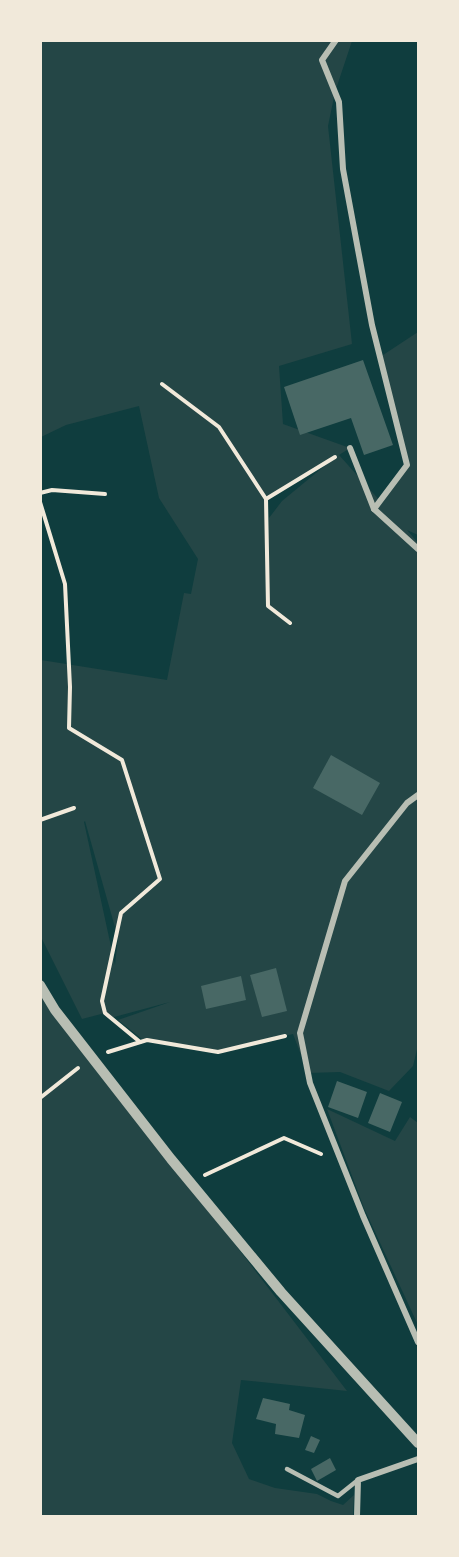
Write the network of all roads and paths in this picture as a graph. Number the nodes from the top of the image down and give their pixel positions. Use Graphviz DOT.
graph roads {
  1 [pos="336,40"];
  2 [pos="162,384"];
  3 [pos="350,448"];
  4 [pos="335,457"];
  5 [pos="40,493"];
  6 [pos="105,494"];
  7 [pos="266,499"];
  8 [pos="40,502"];
  9 [pos="374,509"];
  10 [pos="418,549"];
  11 [pos="290,623"];
  12 [pos="418,795"];
  13 [pos="74,808"];
  14 [pos="40,820"];
  15 [pos="40,986"];
  16 [pos="300,1033"];
  17 [pos="140,1042"];
  18 [pos="92,1057"];
  19 [pos="40,1098"];
  20 [pos="326,1155"];
  21 [pos="190,1182"];
  22 [pos="418,1342"];
  23 [pos="418,1443"];
  24 [pos="418,1459"];
  25 [pos="287,1469"];
  26 [pos="358,1480"];
  27 [pos="357,1516"];
  1 -- 9 [label="street"];
  2 -- 7 [label="path"];
  3 -- 9 [label="street"];
  4 -- 7 [label="path"];
  5 -- 6 [label="path"];
  7 -- 11 [label="path"];
  8 -- 17 [label="path"];
  9 -- 10 [label="street"];
  12 -- 16 [label="street"];
  13 -- 14 [label="path"];
  15 -- 18 [label="street"];
  16 -- 17 [label="path"];
  16 -- 22 [label="street"];
  17 -- 18 [label="path"];
  18 -- 19 [label="path"];
  18 -- 21 [label="street"];
  20 -- 21 [label="path"];
  21 -- 23 [label="street"];
  24 -- 26 [label="street"];
  25 -- 26 [label="lane"];
  26 -- 27 [label="street"];
}
